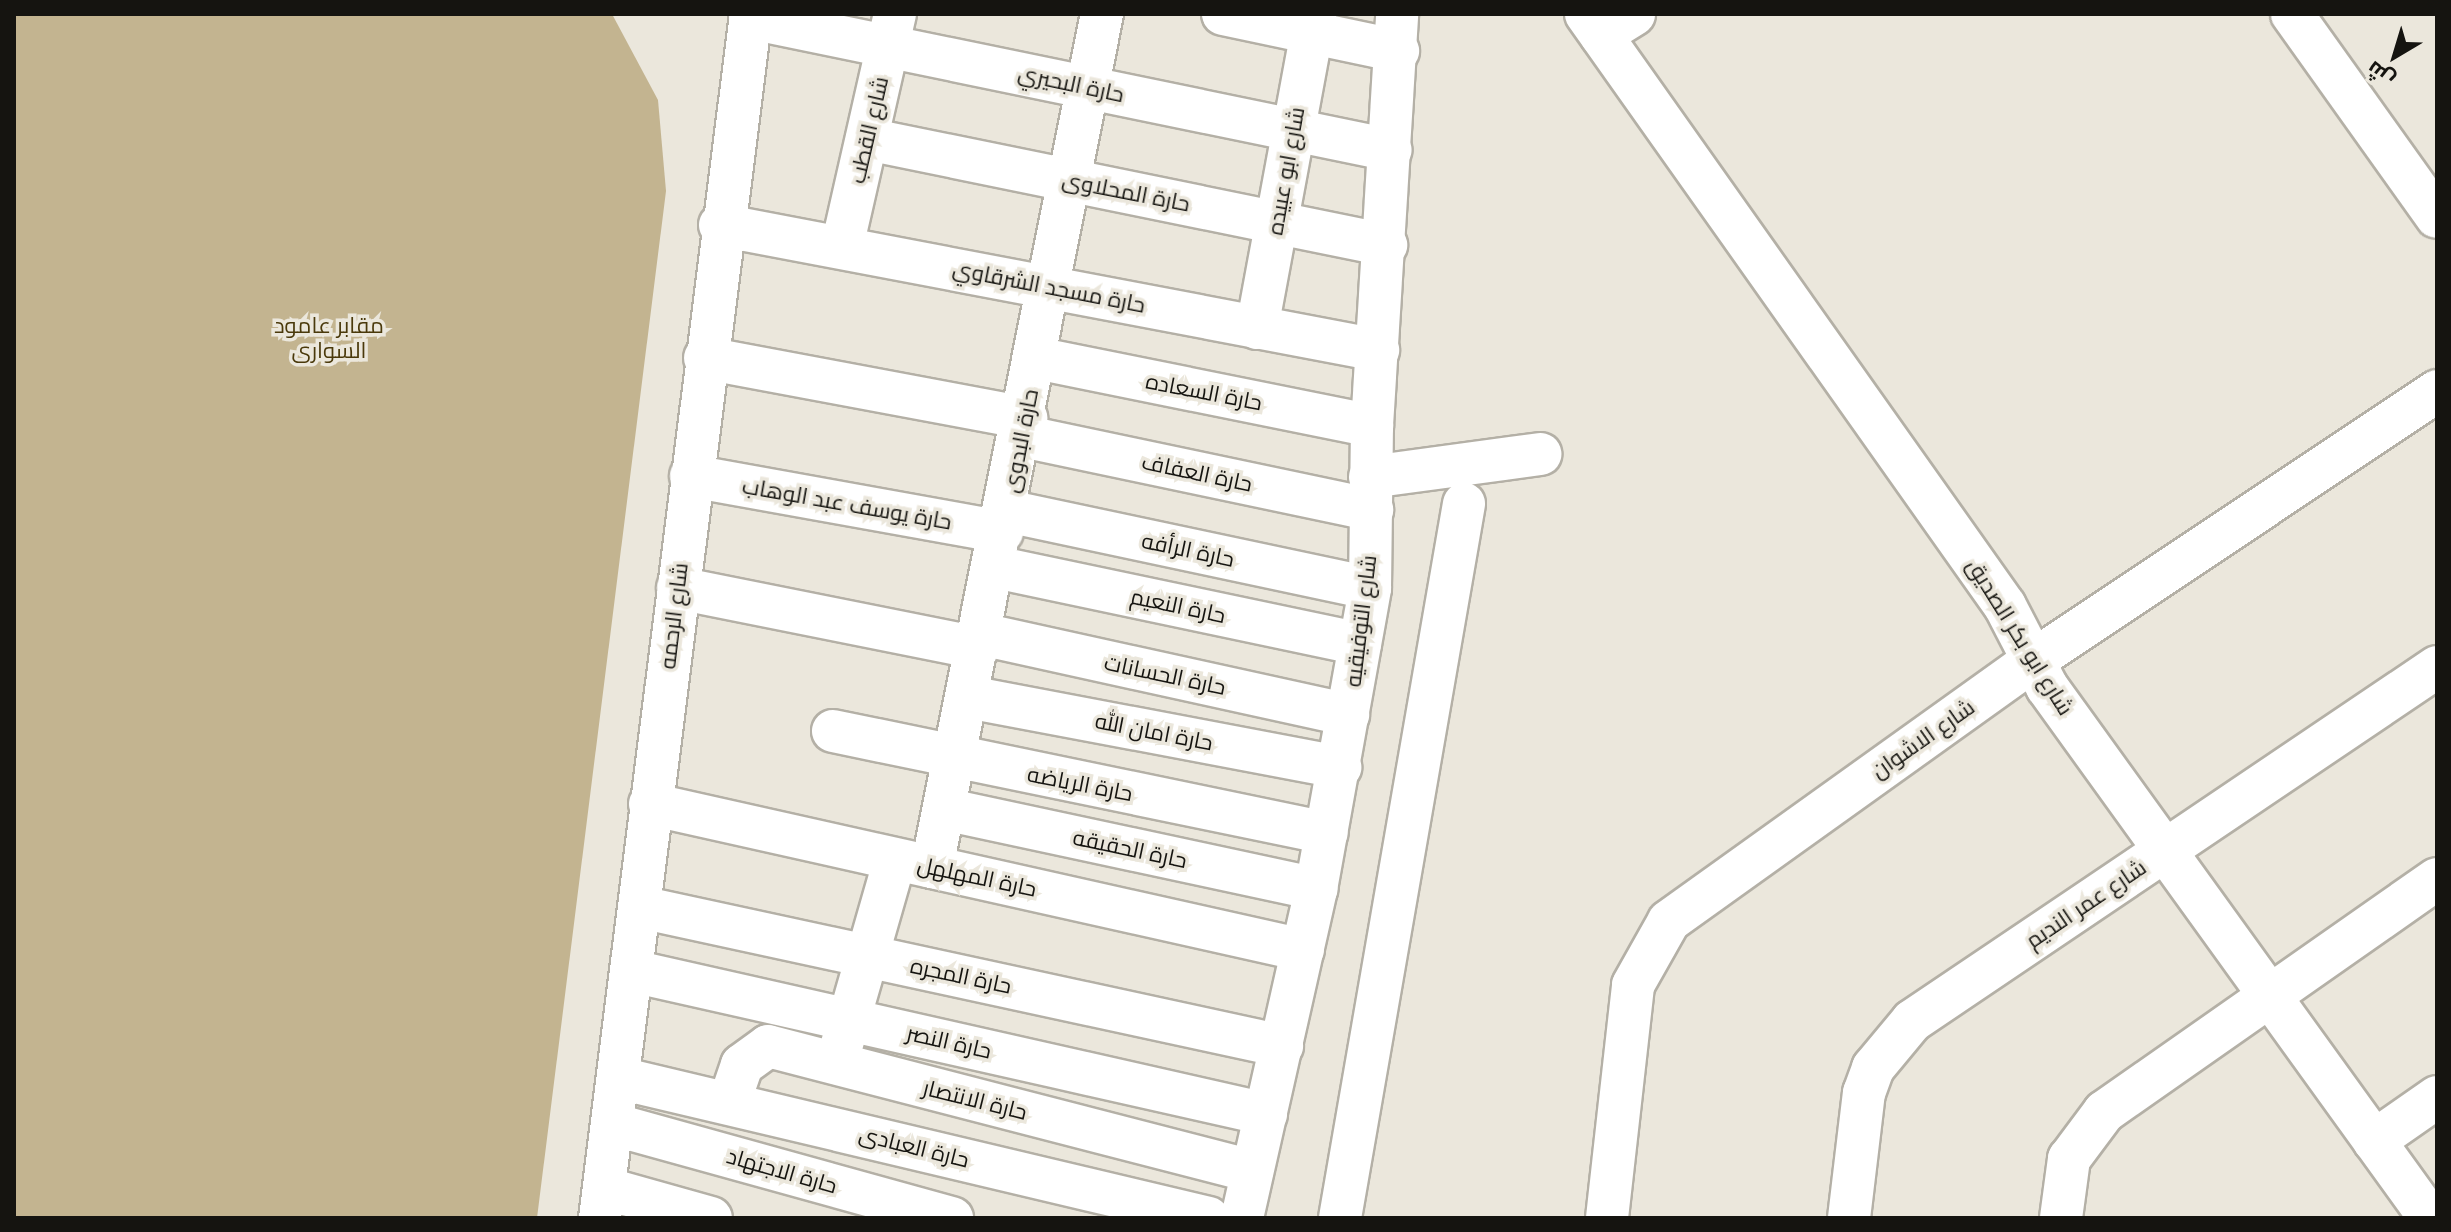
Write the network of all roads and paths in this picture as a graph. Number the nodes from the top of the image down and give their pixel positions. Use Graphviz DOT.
graph roads {
  1 [pos="1102,14"];
  2 [pos="1223,14"];
  3 [pos="2292,14"];
  4 [pos="751,16"];
  5 [pos="1607,21"];
  6 [pos="1313,24"];
  7 [pos="892,30"];
  8 [pos="1398,33"];
  9 [pos="1088,87"];
  10 [pos="1294,130"];
  11 [pos="867,139"];
  12 [pos="1391,150"];
  13 [pos="1071,180"];
  14 [pos="2437,217"];
  15 [pos="1277,222"];
  16 [pos="720,225"];
  17 [pos="1386,245"];
  18 [pos="842,247"];
  19 [pos="1050,287"];
  20 [pos="1257,328"];
  21 [pos="1378,350"];
  22 [pos="705,358"];
  23 [pos="1036,358"];
  24 [pos="2437,391"];
  25 [pos="1372,426"];
  26 [pos="1024,427"];
  27 [pos="1540,454"];
  28 [pos="691,476"];
  29 [pos="1371,493"];
  30 [pos="1464,504"];
  31 [pos="1001,537"];
  32 [pos="678,588"];
  33 [pos="1370,588"];
  34 [pos="980,641"];
  35 [pos="1360,644"];
  36 [pos="2037,658"];
  37 [pos="2437,667"];
  38 [pos="968,697"];
  39 [pos="1348,715"];
  40 [pos="833,731"];
  41 [pos="955,759"];
  42 [pos="1340,767"];
  43 [pos="650,804"];
  44 [pos="944,809"];
  45 [pos="1327,833"];
  46 [pos="2164,851"];
  47 [pos="914,863"];
  48 [pos="2437,879"];
  49 [pos="1316,889"];
  50 [pos="640,907"];
  51 [pos="1303,950"];
  52 [pos="868,955"];
  53 [pos="632,971"];
  54 [pos="2269,997"];
  55 [pos="849,1019"];
  56 [pos="1282,1046"];
  57 [pos="836,1064"];
  58 [pos="619,1078"];
  59 [pos="2437,1097"];
  60 [pos="729,1103"];
  61 [pos="1266,1114"];
  62 [pos="612,1124"];
  63 [pos="2374,1141"];
  64 [pos="1252,1171"];
  65 [pos="602,1203"];
  66 [pos="711,1218"];
  67 [pos="952,1218"];
  68 [pos="1209,1218"];
  69 [pos="1242,1218"];
  70 [pos="1340,1218"];
  71 [pos="1607,1218"];
  72 [pos="1849,1218"];
  73 [pos="2061,1218"];
  74 [pos="2430,1218"];
  1 -- 9 [label="street, حارة البدوى"];
  2 -- 6 [label="street"];
  3 -- 14 [label="street"];
  4 -- 7 [label="street, حارة البحيري"];
  4 -- 16 [label="street, شارع الرحمه"];
  5 -- 36 [label="street, شارع ابو بكر الصديق"];
  6 -- 8 [label="street"];
  6 -- 10 [label="street, شارع ابو عبيده"];
  7 -- 9 [label="street, حارة البحيري"];
  7 -- 11 [label="street, شارع القطب"];
  8 -- 12 [label="street, شارع التوفيقيه"];
  9 -- 10 [label="street, حارة البحيري"];
  9 -- 13 [label="street, حارة البدوى"];
  10 -- 12 [label="street, حارة البحيري"];
  10 -- 15 [label="street, شارع ابو عبيده"];
  11 -- 13 [label="street, حارة المحلاوى"];
  11 -- 18 [label="street, شارع القطب"];
  12 -- 17 [label="street, شارع التوفيقيه"];
  13 -- 15 [label="street, حارة المحلاوى"];
  13 -- 19 [label="street, حارة البدوى"];
  15 -- 17 [label="street, حارة المحلاوى"];
  15 -- 20 [label="street, شارع ابو عبيده"];
  16 -- 18 [label="street, حارة مسجد الشرقاوي"];
  16 -- 22 [label="street, شارع الرحمه"];
  17 -- 21 [label="street, شارع التوفيقيه"];
  18 -- 19 [label="street, حارة مسجد الشرقاوي"];
  19 -- 20 [label="street, حارة مسجد الشرقاوي"];
  19 -- 23 [label="street, حارة البدوى"];
  20 -- 21 [label="street, حارة مسجد الشرقاوي"];
  21 -- 25 [label="street, شارع التوفيقيه"];
  22 -- 26 [label="street, حارة العفاف"];
  22 -- 28 [label="street, شارع الرحمه"];
  23 -- 25 [label="street, حارة السعاده"];
  23 -- 26 [label="street, حارة البدوى"];
  24 -- 36 [label="street, شارع الاشوان"];
  25 -- 29 [label="street, شارع التوفيقيه"];
  26 -- 29 [label="street, حارة العفاف"];
  26 -- 31 [label="street, حارة البدوى"];
  27 -- 29 [label="street, حارة العفاف"];
  28 -- 31 [label="street, حارة يوسف عبد الوهاب"];
  28 -- 32 [label="street, شارع الرحمه"];
  29 -- 33 [label="street, شارع التوفيقيه"];
  30 -- 70 [label="street"];
  31 -- 33 [label="street, حارة الرأفه"];
  31 -- 34 [label="street, حارة البدوى"];
  31 -- 35 [label="street, حارة النعيم"];
  32 -- 34 [label="street, حارة الحسانات"];
  32 -- 43 [label="street, شارع الرحمه"];
  33 -- 35 [label="street, شارع التوفيقيه"];
  34 -- 38 [label="street, حارة البدوى"];
  34 -- 39 [label="street, حارة الحسانات"];
  35 -- 39 [label="street, شارع التوفيقيه"];
  36 -- 46 [label="street, شارع ابو بكر الصديق"];
  36 -- 71 [label="street, شارع الاشوان"];
  37 -- 46 [label="street, شارع عمر النديم"];
  38 -- 41 [label="street, حارة البدوى"];
  38 -- 42 [label="street, حارة امان الله"];
  39 -- 42 [label="street, شارع التوفيقيه"];
  40 -- 41 [label="street, حارة الرياضه"];
  41 -- 44 [label="street, حارة البدوى"];
  41 -- 45 [label="street, حارة الرياضه"];
  42 -- 45 [label="street, شارع التوفيقيه"];
  43 -- 47 [label="street, حارة المهلهل"];
  43 -- 50 [label="street, شارع الرحمه"];
  44 -- 47 [label="street, حارة البدوى"];
  44 -- 49 [label="street, حارة الحقيقه"];
  45 -- 49 [label="street, شارع التوفيقيه"];
  46 -- 54 [label="street, شارع ابو بكر الصديق"];
  46 -- 72 [label="street, شارع عمر النديم"];
  47 -- 51 [label="street, حارة المهلهل"];
  47 -- 52 [label="street, حارة البدوى"];
  48 -- 54 [label="street"];
  49 -- 51 [label="street, شارع التوفيقيه"];
  50 -- 52 [label="street, حارة المجره"];
  50 -- 53 [label="street, شارع الرحمه"];
  51 -- 56 [label="street, شارع التوفيقيه"];
  52 -- 55 [label="street, حارة البدوى"];
  52 -- 56 [label="street, حارة المجره"];
  53 -- 55 [label="street, حارة النصر"];
  53 -- 58 [label="street, شارع الرحمه"];
  54 -- 63 [label="street, شارع ابو بكر الصديق"];
  54 -- 73 [label="street"];
  55 -- 57 [label="street, حارة البدوى"];
  55 -- 61 [label="street, حارة النصر"];
  56 -- 61 [label="street, شارع التوفيقيه"];
  57 -- 60 [label="street, حارة الانتصار"];
  57 -- 64 [label="street, حارة الانتصار"];
  58 -- 60 [label="street, حارة العبادى"];
  58 -- 62 [label="street, شارع الرحمه"];
  59 -- 63 [label="street"];
  60 -- 68 [label="street, حارة العبادى"];
  61 -- 64 [label="street, شارع التوفيقيه"];
  62 -- 65 [label="street, شارع الرحمه"];
  62 -- 67 [label="street, حارة الاجتهاد"];
  63 -- 74 [label="street, شارع ابو بكر الصديق"];
  64 -- 69 [label="street, شارع التوفيقيه"];
  65 -- 66 [label="street"];
}
